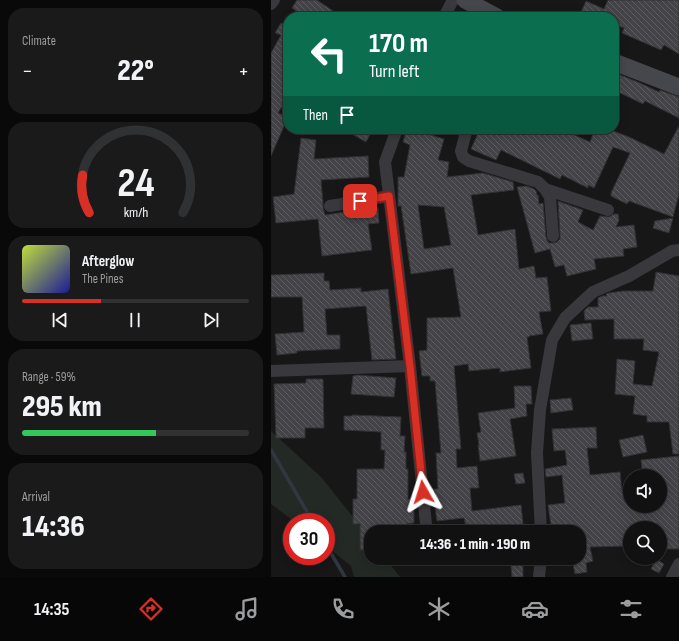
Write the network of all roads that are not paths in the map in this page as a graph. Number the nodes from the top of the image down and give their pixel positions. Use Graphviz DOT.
graph roads {
  1 [pos="274,0"];
  2 [pos="453,0"];
  3 [pos="465,0"];
  4 [pos="271,4"];
  5 [pos="447,12"];
  6 [pos="488,12"];
  7 [pos="619,64"];
  8 [pos="679,87"];
  9 [pos="395,134"];
  10 [pos="466,134"];
  11 [pos="545,189"];
  12 [pos="389,196"];
  13 [pos="330,206"];
  14 [pos="608,210"];
  15 [pos="553,236"];
  16 [pos="679,250"];
  17 [pos="410,366"];
  18 [pos="271,371"];
  19 [pos="426,524"];
  20 [pos="541,525"];
  21 [pos="679,564"];
  22 [pos="540,565"];
  23 [pos="539,577"];
  24 [pos="672,577"];
  1 -- 4 [label="street"];
  2 -- 5 [label="street"];
  3 -- 6 [label="street"];
  7 -- 8 [label="street"];
  9 -- 12 [label="street"];
  10 -- 11 [label="street"];
  11 -- 14 [label="street"];
  11 -- 15 [label="street"];
  12 -- 13 [label="street"];
  12 -- 17 [label="street"];
  16 -- 20 [label="street"];
  17 -- 18 [label="street"];
  17 -- 19 [label="street"];
  21 -- 24 [label="street"];
  22 -- 23 [label="street"];
}
